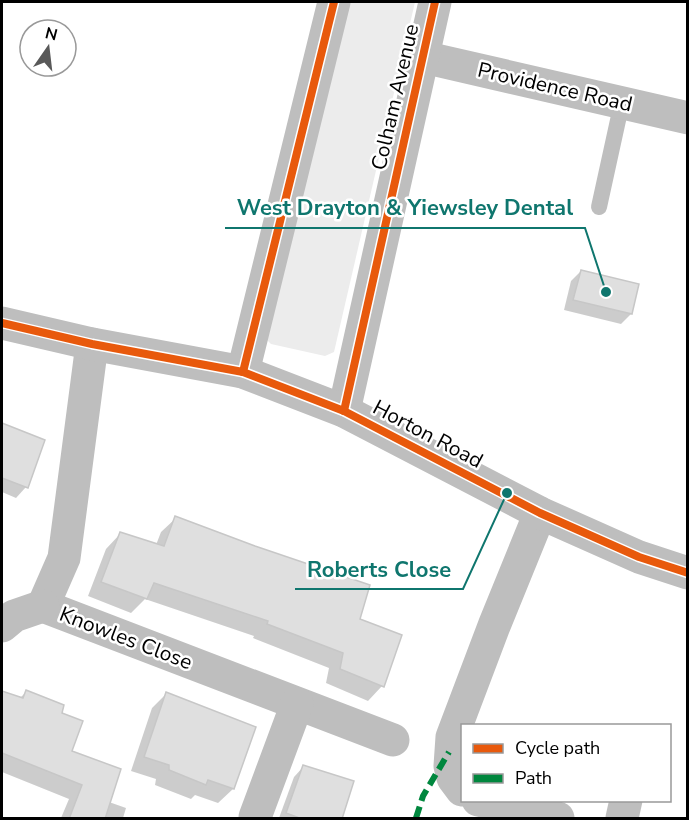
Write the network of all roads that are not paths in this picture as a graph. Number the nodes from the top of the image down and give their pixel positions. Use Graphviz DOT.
graph roads {
  1 [pos="334,2"];
  2 [pos="435,2"];
  3 [pos="423,57"];
  4 [pos="622,102"];
  5 [pos="687,118"];
  6 [pos="599,207"];
  7 [pos="2,323"];
  8 [pos="92,344"];
  9 [pos="243,372"];
  10 [pos="344,411"];
  11 [pos="540,513"];
  12 [pos="687,573"];
  13 [pos="43,606"];
  14 [pos="2,626"];
  15 [pos="297,704"];
  16 [pos="393,740"];
  17 [pos="461,789"];
  18 [pos="482,802"];
  19 [pos="626,802"];
  20 [pos="255,816"];
  21 [pos="558,819"];
  22 [pos="622,819"];
  1 -- 9 [label="street"];
  2 -- 3 [label="street, Colham Avenue"];
  3 -- 4 [label="street, Providence Road"];
  3 -- 10 [label="street, Colham Avenue"];
  4 -- 5 [label="street, Providence Road"];
  4 -- 6 [label="lane"];
  7 -- 8 [label="street, Horton Road"];
  8 -- 9 [label="street, Horton Road"];
  8 -- 13 [label="street, Knowles Close"];
  9 -- 10 [label="street, Horton Road"];
  10 -- 11 [label="street, Horton Road"];
  11 -- 12 [label="street, Horton Road"];
  11 -- 17 [label="street"];
  13 -- 14 [label="street"];
  13 -- 15 [label="street, Knowles Close"];
  15 -- 16 [label="street, Knowles Close"];
  15 -- 20 [label="street"];
  18 -- 21 [label="street"];
  19 -- 22 [label="street"];
}
